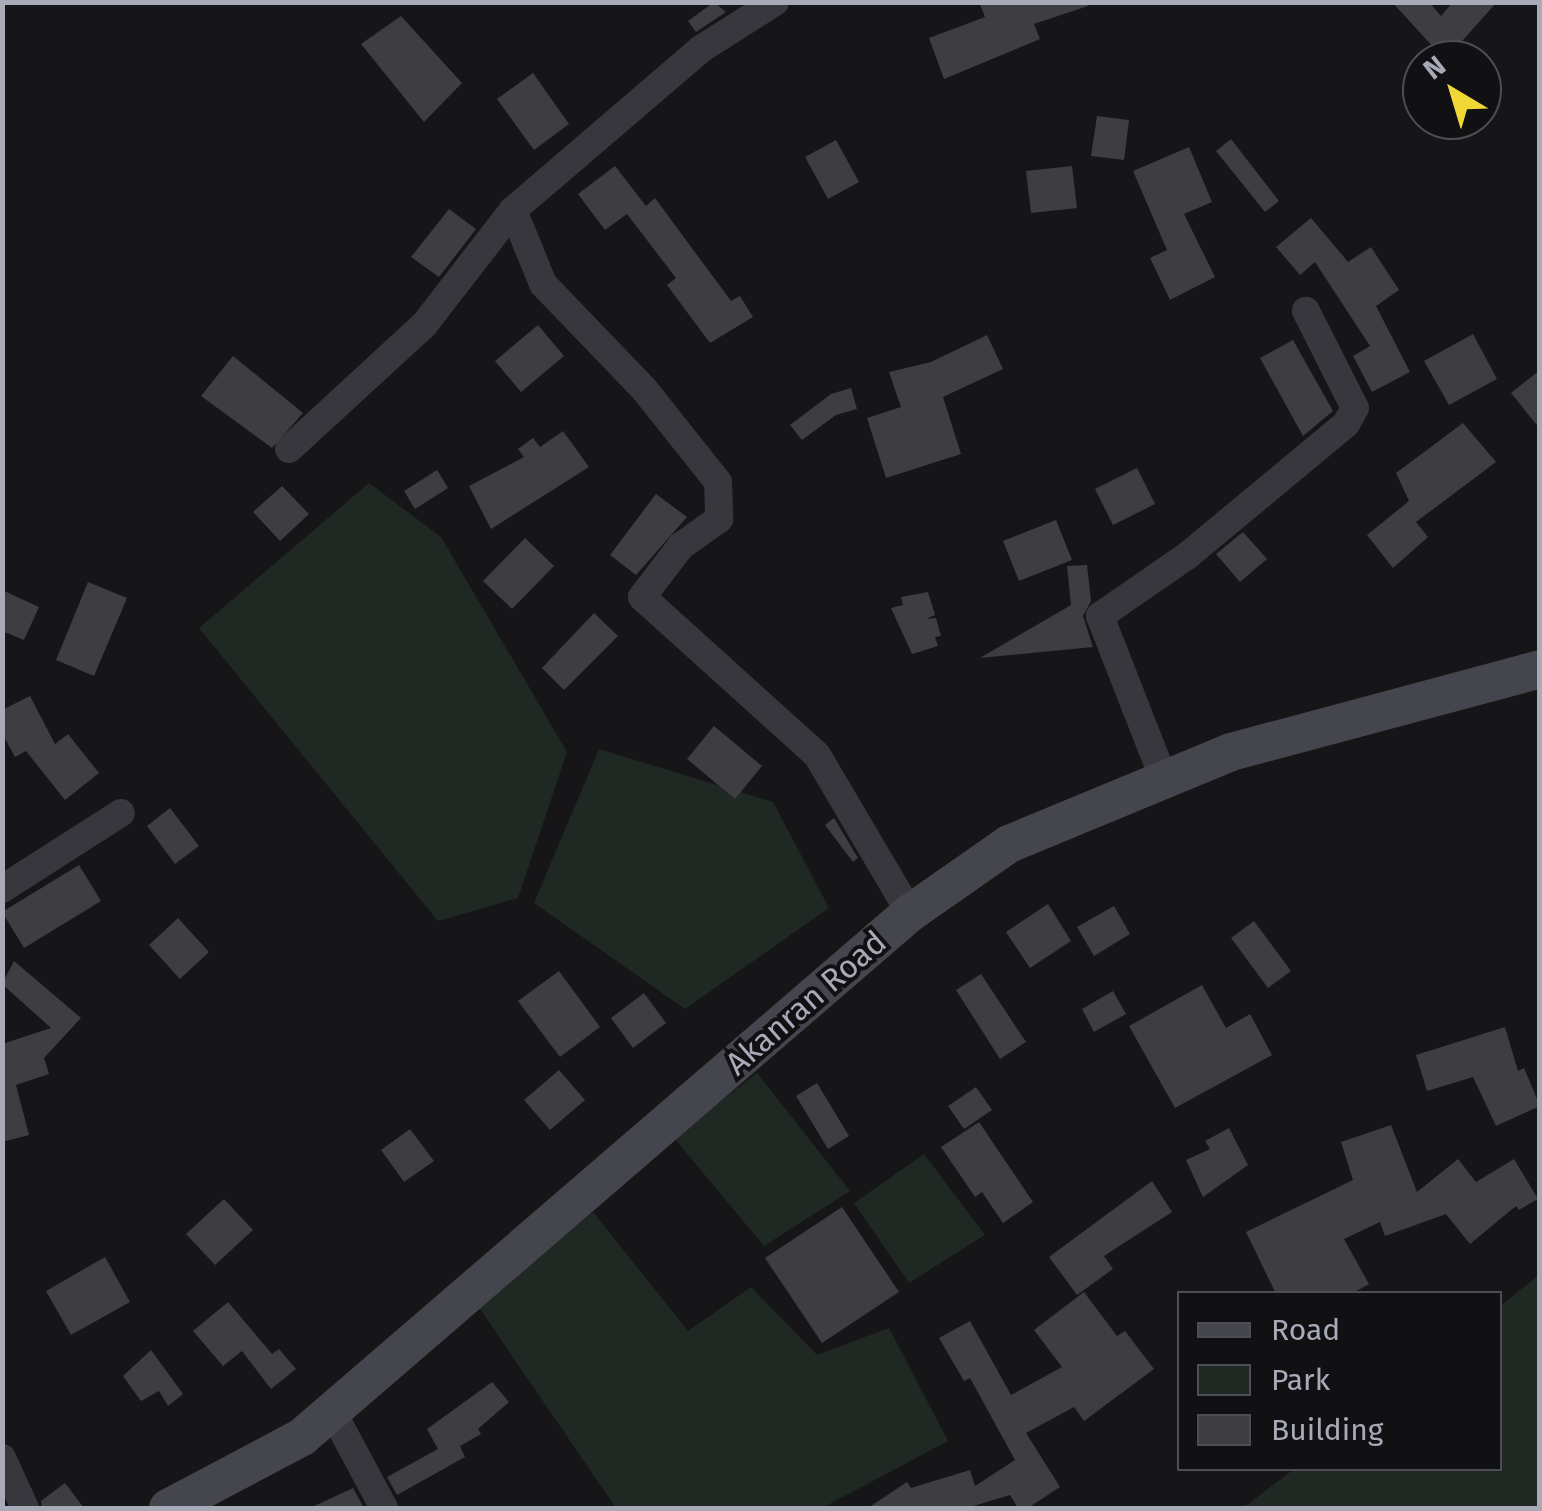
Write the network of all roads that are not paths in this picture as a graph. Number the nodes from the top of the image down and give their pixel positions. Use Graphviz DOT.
graph roads {
  1 [pos="775,2"];
  2 [pos="513,210"];
  3 [pos="1306,311"];
  4 [pos="290,449"];
  5 [pos="1540,668"];
  6 [pos="1163,777"];
  7 [pos="120,813"];
  8 [pos="2,889"];
  9 [pos="910,913"];
  10 [pos="332,1411"];
  11 [pos="2,1458"];
  12 [pos="25,1508"];
  13 [pos="168,1508"];
  14 [pos="384,1508"];
  1 -- 2 [label="street"];
  2 -- 4 [label="street"];
  2 -- 9 [label="street"];
  3 -- 6 [label="street"];
  5 -- 6 [label="main road, Akanran Road"];
  6 -- 9 [label="main road, Akanran Road"];
  7 -- 8 [label="street"];
  9 -- 10 [label="main road, Akanran Road"];
  10 -- 13 [label="main road, Akanran Road"];
  10 -- 14 [label="street"];
  11 -- 12 [label="street"];
}
